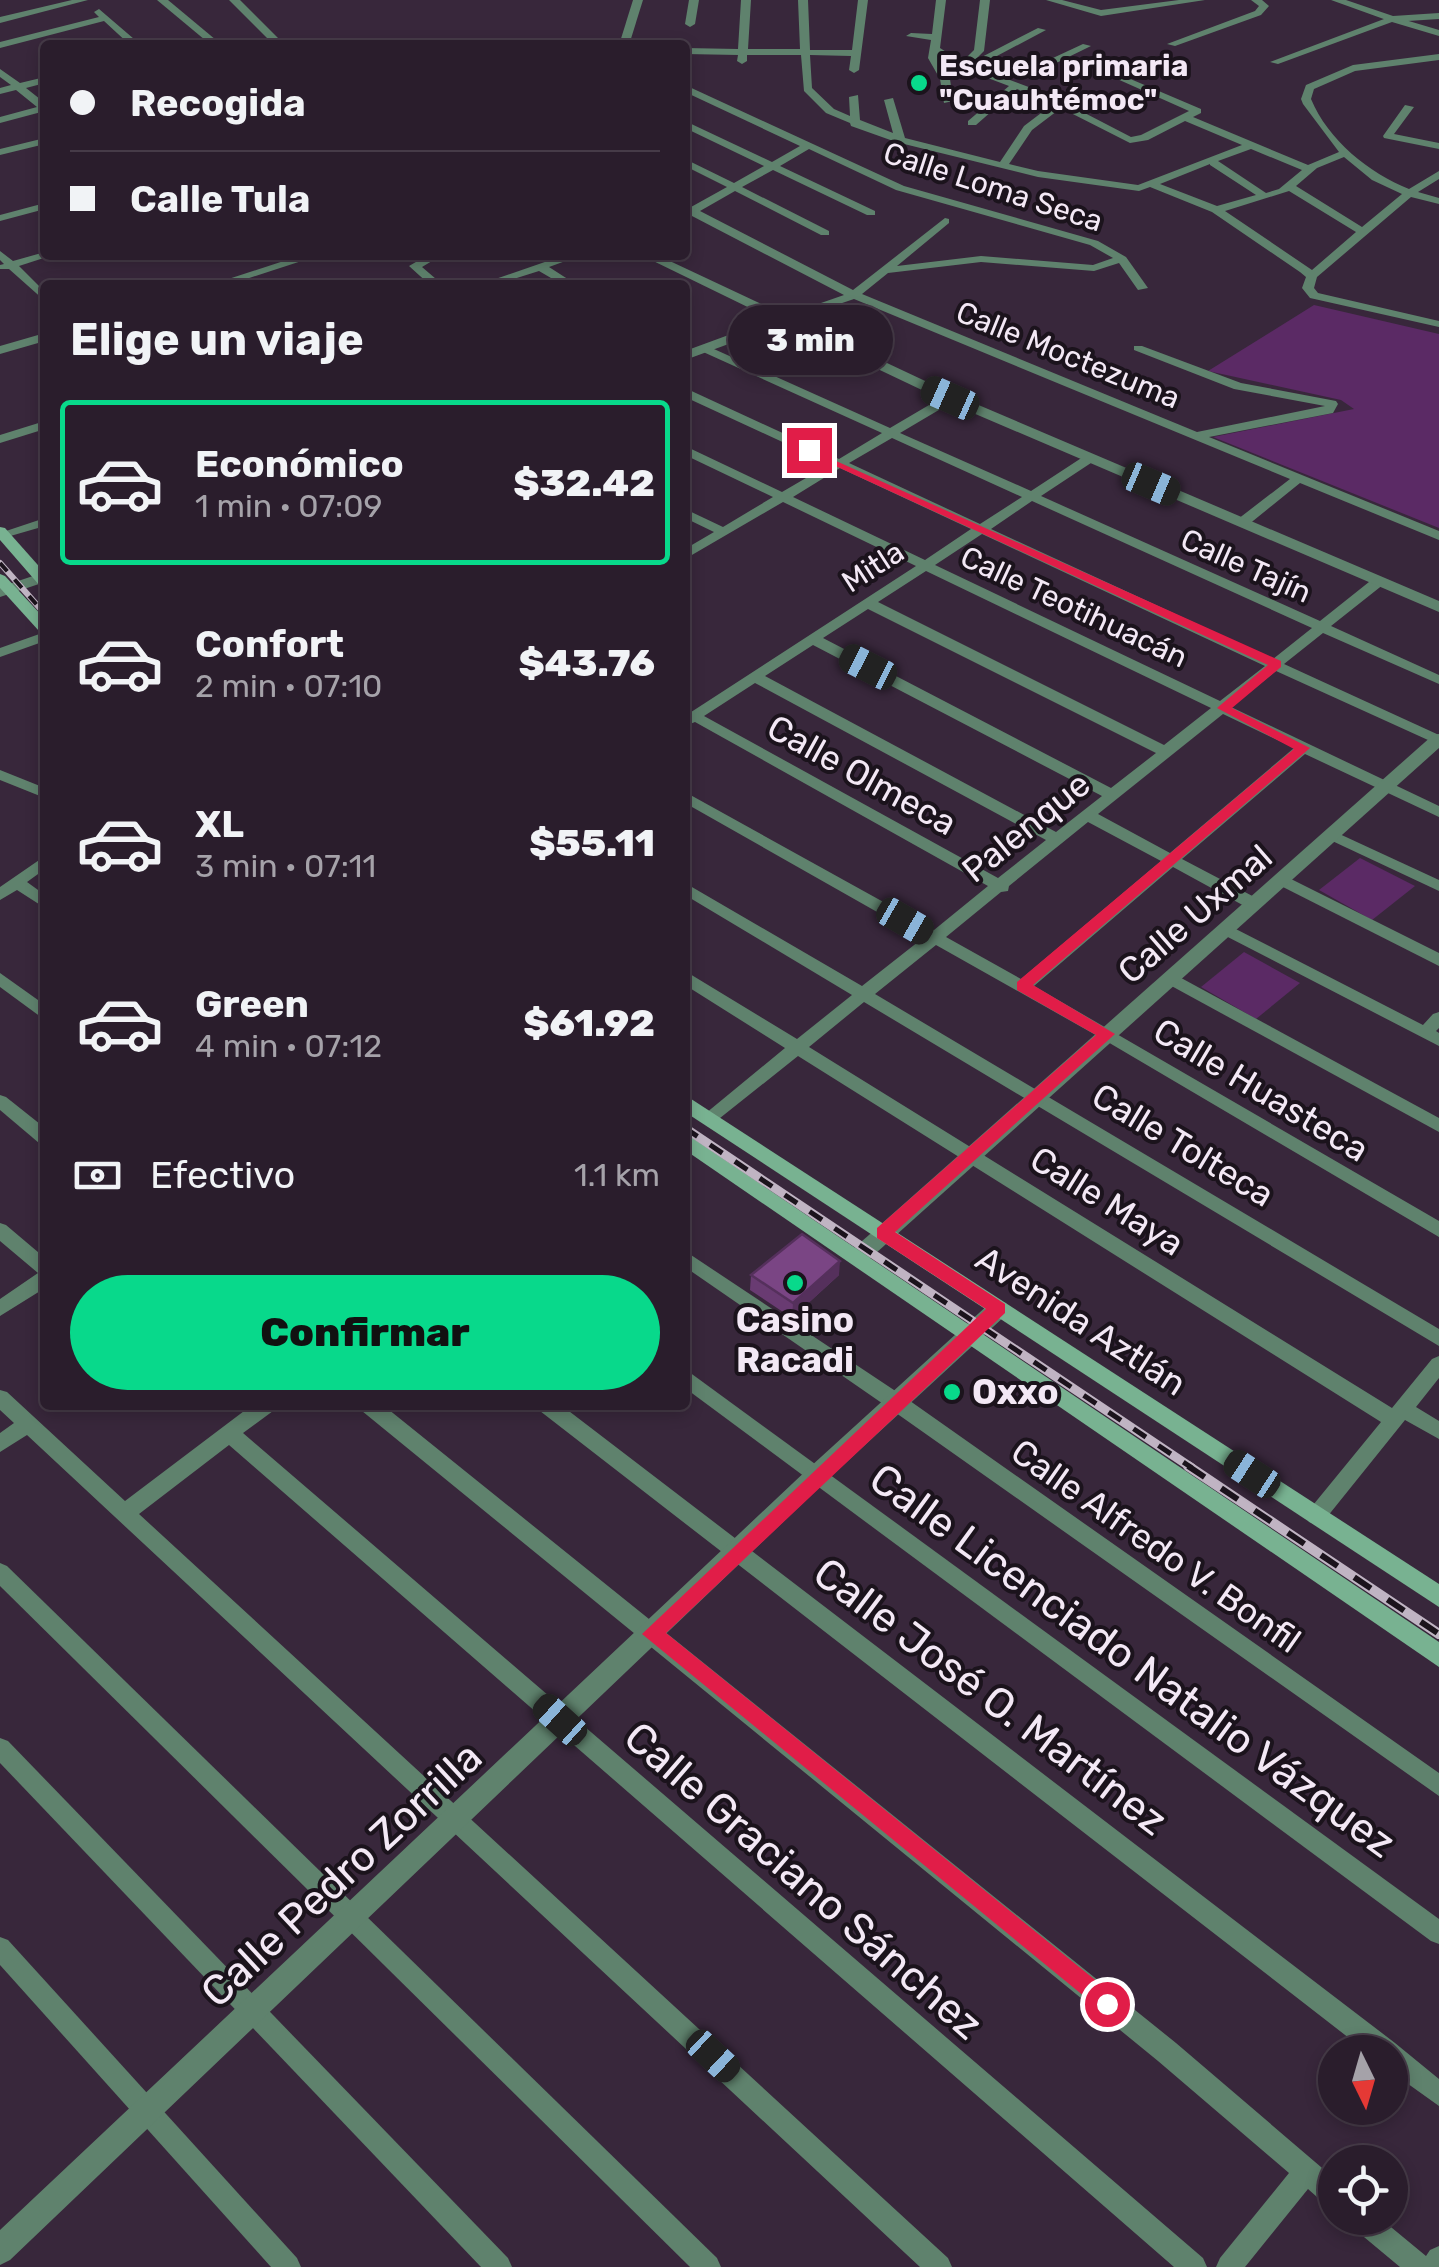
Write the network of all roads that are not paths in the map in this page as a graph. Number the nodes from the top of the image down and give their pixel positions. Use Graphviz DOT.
graph roads {
  1 [pos="84,0"];
  2 [pos="162,0"];
  3 [pos="234,0"];
  4 [pos="638,0"];
  5 [pos="694,0"];
  6 [pos="746,0"];
  7 [pos="803,0"];
  8 [pos="863,0"];
  9 [pos="941,0"];
  10 [pos="985,0"];
  11 [pos="1050,0"];
  12 [pos="1200,0"];
  13 [pos="1256,0"];
  14 [pos="1336,0"];
  15 [pos="1425,5"];
  16 [pos="1439,12"];
  17 [pos="106,18"];
  18 [pos="1392,19"];
  19 [pos="0,20"];
  20 [pos="690,24"];
  21 [pos="1041,30"];
  22 [pos="1439,33"];
  23 [pos="910,36"];
  24 [pos="130,40"];
  25 [pos="211,40"];
  26 [pos="275,40"];
  27 [pos="626,40"];
  28 [pos="936,43"];
  29 [pos="1172,44"];
  30 [pos="0,45"];
  31 [pos="1086,46"];
  32 [pos="690,51"];
  33 [pos="802,53"];
  34 [pos="854,53"];
  35 [pos="947,54"];
  36 [pos="742,56"];
  37 [pos="1439,56"];
  38 [pos="973,61"];
  39 [pos="1275,62"];
  40 [pos="854,70"];
  41 [pos="0,72"];
  42 [pos="1111,74"];
  43 [pos="40,81"];
  44 [pos="1012,81"];
  45 [pos="19,86"];
  46 [pos="690,90"];
  47 [pos="0,91"];
  48 [pos="1150,92"];
  49 [pos="854,97"];
  50 [pos="711,100"];
  51 [pos="890,100"];
  52 [pos="1129,100"];
  53 [pos="948,101"];
  54 [pos="40,104"];
  55 [pos="1060,104"];
  56 [pos="1408,107"];
  57 [pos="40,109"];
  58 [pos="690,116"];
  59 [pos="6,118"];
  60 [pos="690,118"];
  61 [pos="1187,118"];
  62 [pos="972,122"];
  63 [pos="855,124"];
  64 [pos="40,140"];
  65 [pos="900,140"];
  66 [pos="40,144"];
  67 [pos="810,145"];
  68 [pos="1251,146"];
  69 [pos="1439,146"];
  70 [pos="0,152"];
  71 [pos="1344,154"];
  72 [pos="1214,163"];
  73 [pos="772,164"];
  74 [pos="1003,164"];
  75 [pos="690,165"];
  76 [pos="1309,168"];
  77 [pos="1439,174"];
  78 [pos="1154,185"];
  79 [pos="731,186"];
  80 [pos="1290,187"];
  81 [pos="1408,194"];
  82 [pos="1265,197"];
  83 [pos="1439,201"];
  84 [pos="40,207"];
  85 [pos="1216,210"];
  86 [pos="690,211"];
  87 [pos="871,212"];
  88 [pos="690,213"];
  89 [pos="0,218"];
  90 [pos="945,221"];
  91 [pos="1362,231"];
  92 [pos="825,233"];
  93 [pos="0,254"];
  94 [pos="40,257"];
  95 [pos="1122,258"];
  96 [pos="287,260"];
  97 [pos="296,260"];
  98 [pos="421,260"];
  99 [pos="562,260"];
  100 [pos="657,260"];
  101 [pos="6,267"];
  102 [pos="540,268"];
  103 [pos="889,270"];
  104 [pos="310,271"];
  105 [pos="1312,276"];
  106 [pos="230,280"];
  107 [pos="430,280"];
  108 [pos="500,280"];
  109 [pos="562,280"];
  110 [pos="1142,288"];
  111 [pos="40,294"];
  112 [pos="854,295"];
  113 [pos="779,321"];
  114 [pos="1439,324"];
  115 [pos="40,338"];
  116 [pos="1138,348"];
  117 [pos="0,350"];
  118 [pos="692,352"];
  119 [pos="690,394"];
  120 [pos="950,398"];
  121 [pos="40,426"];
  122 [pos="890,434"];
  123 [pos="1198,435"];
  124 [pos="0,439"];
  125 [pos="690,452"];
  126 [pos="1090,458"];
  127 [pos="840,464"];
  128 [pos="1298,479"];
  129 [pos="1030,497"];
  130 [pos="782,498"];
  131 [pos="690,516"];
  132 [pos="1243,522"];
  133 [pos="40,523"];
  134 [pos="982,529"];
  135 [pos="723,532"];
  136 [pos="2,534"];
  137 [pos="1439,536"];
  138 [pos="690,551"];
  139 [pos="924,566"];
  140 [pos="40,576"];
  141 [pos="40,581"];
  142 [pos="1379,581"];
  143 [pos="3,586"];
  144 [pos="868,604"];
  145 [pos="1439,607"];
  146 [pos="40,623"];
  147 [pos="1321,627"];
  148 [pos="40,638"];
  149 [pos="813,639"];
  150 [pos="0,653"];
  151 [pos="1276,664"];
  152 [pos="754,677"];
  153 [pos="1439,680"];
  154 [pos="1223,708"];
  155 [pos="690,718"];
  156 [pos="690,720"];
  157 [pos="1438,740"];
  158 [pos="1303,748"];
  159 [pos="1168,753"];
  160 [pos="2,778"];
  161 [pos="1385,788"];
  162 [pos="40,792"];
  163 [pos="1114,796"];
  164 [pos="690,799"];
  165 [pos="1439,812"];
  166 [pos="1089,816"];
  167 [pos="1333,836"];
  168 [pos="1059,840"];
  169 [pos="1170,859"];
  170 [pos="40,865"];
  171 [pos="1283,880"];
  172 [pos="17,882"];
  173 [pos="1002,886"];
  174 [pos="1439,886"];
  175 [pos="690,891"];
  176 [pos="0,895"];
  177 [pos="40,899"];
  178 [pos="1254,904"];
  179 [pos="1226,929"];
  180 [pos="934,937"];
  181 [pos="1439,960"];
  182 [pos="1172,978"];
  183 [pos="0,980"];
  184 [pos="690,980"];
  185 [pos="1023,986"];
  186 [pos="864,992"];
  187 [pos="40,1010"];
  188 [pos="1439,1018"];
  189 [pos="1107,1034"];
  190 [pos="1432,1037"];
  191 [pos="799,1046"];
  192 [pos="1039,1096"];
  193 [pos="0,1101"];
  194 [pos="690,1105"];
  195 [pos="709,1118"];
  196 [pos="1439,1126"];
  197 [pos="40,1134"];
  198 [pos="690,1143"];
  199 [pos="972,1155"];
  200 [pos="0,1230"];
  201 [pos="1439,1230"];
  202 [pos="883,1233"];
  203 [pos="858,1256"];
  204 [pos="690,1261"];
  205 [pos="40,1266"];
  206 [pos="40,1282"];
  207 [pos="998,1308"];
  208 [pos="0,1310"];
  209 [pos="971,1332"];
  210 [pos="1439,1338"];
  211 [pos="1439,1364"];
  212 [pos="690,1381"];
  213 [pos="0,1398"];
  214 [pos="896,1402"];
  215 [pos="259,1410"];
  216 [pos="375,1410"];
  217 [pos="554,1410"];
  218 [pos="1398,1414"];
  219 [pos="27,1424"];
  220 [pos="1439,1432"];
  221 [pos="228,1433"];
  222 [pos="0,1444"];
  223 [pos="818,1474"];
  224 [pos="127,1512"];
  225 [pos="1316,1516"];
  226 [pos="737,1551"];
  227 [pos="0,1572"];
  228 [pos="1439,1596"];
  229 [pos="652,1634"];
  230 [pos="1439,1656"];
  231 [pos="560,1720"];
  232 [pos="0,1748"];
  233 [pos="1439,1786"];
  234 [pos="458,1818"];
  235 [pos="352,1919"];
  236 [pos="1439,1932"];
  237 [pos="0,1948"];
  238 [pos="254,2012"];
  239 [pos="1363,2035"];
  240 [pos="1408,2070"];
  241 [pos="1439,2094"];
  242 [pos="146,2111"];
  243 [pos="1306,2171"];
  244 [pos="1318,2181"];
  245 [pos="1381,2235"];
  246 [pos="0,2250"];
  247 [pos="1439,2259"];
  248 [pos="288,2267"];
  249 [pos="500,2267"];
  250 [pos="708,2267"];
  251 [pos="939,2267"];
  252 [pos="1194,2267"];
  253 [pos="1229,2267"];
  254 [pos="1420,2267"];
  255 [pos="1434,2267"];
  1 -- 17 [label="street"];
  1 -- 19 [label="street"];
  2 -- 25 [label="street"];
  3 -- 26 [label="street"];
  4 -- 27 [label="street"];
  5 -- 20 [label="street"];
  6 -- 36 [label="street"];
  7 -- 33 [label="street"];
  8 -- 34 [label="street"];
  9 -- 28 [label="street"];
  10 -- 38 [label="street"];
  11 -- 12 [label="street"];
  13 -- 29 [label="street"];
  14 -- 18 [label="street"];
  15 -- 16 [label="street"];
  16 -- 18 [label="street"];
  17 -- 24 [label="street"];
  17 -- 30 [label="street"];
  18 -- 22 [label="street"];
  18 -- 39 [label="street"];
  21 -- 38 [label="street"];
  23 -- 28 [label="street"];
  28 -- 35 [label="street"];
  28 -- 53 [label="street"];
  31 -- 44 [label="street"];
  32 -- 36 [label="street"];
  33 -- 34 [label="street"];
  33 -- 36 [label="street"];
  33 -- 63 [label="street"];
  34 -- 40 [label="street"];
  35 -- 38 [label="street"];
  35 -- 44 [label="street"];
  37 -- 71 [label="street"];
  38 -- 44 [label="street"];
  41 -- 45 [label="street"];
  42 -- 48 [label="street"];
  43 -- 45 [label="street"];
  44 -- 55 [label="street"];
  44 -- 62 [label="street"];
  45 -- 47 [label="street"];
  45 -- 54 [label="street"];
  46 -- 50 [label="street, Calle Loma Seca"];
  48 -- 52 [label="street"];
  48 -- 61 [label="street"];
  49 -- 63 [label="street"];
  50 -- 58 [label="street"];
  50 -- 67 [label="street, Calle Loma Seca"];
  51 -- 65 [label="street"];
  55 -- 61 [label="street"];
  55 -- 74 [label="street"];
  56 -- 69 [label="street"];
  57 -- 59 [label="street"];
  59 -- 64 [label="street"];
  60 -- 73 [label="street"];
  61 -- 68 [label="street"];
  63 -- 65 [label="street"];
  65 -- 74 [label="street"];
  66 -- 70 [label="street"];
  67 -- 73 [label="street"];
  67 -- 95 [label="street, Calle Loma Seca"];
  68 -- 72 [label="street"];
  68 -- 76 [label="street"];
  71 -- 76 [label="street"];
  71 -- 81 [label="street"];
  72 -- 78 [label="street"];
  72 -- 82 [label="street"];
  73 -- 79 [label="street"];
  73 -- 87 [label="street"];
  74 -- 78 [label="street"];
  75 -- 79 [label="street"];
  76 -- 80 [label="street"];
  77 -- 81 [label="street"];
  78 -- 85 [label="street"];
  79 -- 86 [label="street"];
  79 -- 92 [label="street"];
  80 -- 82 [label="street"];
  80 -- 91 [label="street"];
  81 -- 83 [label="street"];
  81 -- 91 [label="street"];
  82 -- 85 [label="street"];
  84 -- 89 [label="street"];
  85 -- 105 [label="street"];
  88 -- 112 [label="street, Calle Moctezuma"];
  90 -- 103 [label="street"];
  91 -- 105 [label="street"];
  93 -- 101 [label="street"];
  94 -- 101 [label="street"];
  95 -- 103 [label="street"];
  95 -- 110 [label="street"];
  96 -- 106 [label="street"];
  97 -- 104 [label="street"];
  98 -- 107 [label="street"];
  99 -- 102 [label="street"];
  100 -- 113 [label="street"];
  101 -- 111 [label="street"];
  102 -- 108 [label="street"];
  102 -- 109 [label="street"];
  103 -- 112 [label="street"];
  105 -- 114 [label="street"];
  112 -- 113 [label="street"];
  112 -- 123 [label="street, Calle Moctezuma"];
  113 -- 118 [label="street"];
  113 -- 120 [label="street"];
  115 -- 117 [label="street"];
  116 -- 123 [label="street"];
  118 -- 122 [label="street, Calle Tajín"];
  119 -- 127 [label="street"];
  120 -- 122 [label="street"];
  120 -- 126 [label="street"];
  121 -- 124 [label="street"];
  122 -- 127 [label="street"];
  122 -- 129 [label="street, Calle Tajín"];
  123 -- 128 [label="street, Calle Moctezuma"];
  125 -- 130 [label="street, Calle Teotihuacán"];
  126 -- 129 [label="street, Mitla"];
  126 -- 132 [label="street"];
  127 -- 130 [label="street"];
  127 -- 134 [label="street"];
  128 -- 132 [label="street"];
  128 -- 137 [label="street, Calle Moctezuma"];
  129 -- 134 [label="street, Mitla"];
  129 -- 147 [label="street, Calle Tajín"];
  130 -- 135 [label="street"];
  130 -- 139 [label="street, Calle Teotihuacán"];
  131 -- 135 [label="street"];
  132 -- 142 [label="street"];
  133 -- 136 [label="street"];
  134 -- 139 [label="street, Mitla"];
  134 -- 151 [label="street"];
  135 -- 138 [label="street"];
  136 -- 140 [label="main road"];
  139 -- 144 [label="street, Mitla"];
  139 -- 154 [label="street, Calle Teotihuacán"];
  141 -- 143 [label="street"];
  142 -- 145 [label="street"];
  142 -- 147 [label="street, Palenque"];
  143 -- 146 [label="main road"];
  144 -- 149 [label="street, Mitla"];
  144 -- 159 [label="street"];
  147 -- 151 [label="street, Palenque"];
  147 -- 153 [label="street, Calle Tajín"];
  148 -- 150 [label="street"];
  149 -- 152 [label="street, Mitla"];
  149 -- 163 [label="street"];
  151 -- 154 [label="street, Palenque"];
  151 -- 157 [label="street"];
  152 -- 155 [label="street, Mitla"];
  152 -- 168 [label="street"];
  154 -- 158 [label="street, Calle Teotihuacán"];
  154 -- 159 [label="street, Palenque"];
  156 -- 173 [label="street, Calle Olmeca"];
  157 -- 161 [label="street, Calle Uxmal"];
  158 -- 161 [label="street, Calle Teotihuacán"];
  158 -- 169 [label="street"];
  159 -- 163 [label="street, Palenque"];
  160 -- 162 [label="street"];
  161 -- 165 [label="street, Calle Teotihuacán"];
  161 -- 167 [label="street, Calle Uxmal"];
  163 -- 166 [label="street, Palenque"];
  164 -- 180 [label="street, Calle Huasteca"];
  166 -- 168 [label="street, Palenque"];
  166 -- 169 [label="street"];
  167 -- 171 [label="street, Calle Uxmal"];
  167 -- 174 [label="street"];
  168 -- 173 [label="street, Palenque"];
  169 -- 178 [label="street"];
  169 -- 185 [label="street"];
  170 -- 172 [label="street"];
  171 -- 178 [label="street, Calle Uxmal"];
  171 -- 181 [label="street"];
  172 -- 176 [label="street"];
  172 -- 177 [label="street"];
  173 -- 180 [label="street, Palenque"];
  175 -- 186 [label="street, Calle Tolteca"];
  178 -- 179 [label="street, Calle Uxmal"];
  179 -- 182 [label="street, Calle Uxmal"];
  179 -- 190 [label="street"];
  180 -- 185 [label="street, Calle Huasteca"];
  180 -- 186 [label="street, Palenque"];
  182 -- 189 [label="street, Calle Uxmal"];
  182 -- 196 [label="street"];
  183 -- 187 [label="street"];
  184 -- 191 [label="street, Calle Maya"];
  185 -- 189 [label="street, Calle Huasteca"];
  186 -- 191 [label="street, Palenque"];
  186 -- 192 [label="street, Calle Tolteca"];
  188 -- 190 [label="street"];
  189 -- 192 [label="street, Calle Uxmal"];
  189 -- 201 [label="street, Calle Huasteca"];
  191 -- 195 [label="street, Palenque"];
  191 -- 199 [label="street, Calle Maya"];
  192 -- 199 [label="street, Calle Uxmal"];
  192 -- 210 [label="street, Calle Tolteca"];
  193 -- 197 [label="street"];
  194 -- 195 [label="main road, Avenida Aztlán"];
  195 -- 202 [label="main road, Avenida Aztlán"];
  198 -- 203 [label="main road, Avenida Aztlán"];
  199 -- 202 [label="street, Calle Uxmal"];
  199 -- 218 [label="street, Calle Maya"];
  200 -- 205 [label="street"];
  202 -- 203 [label="street, Calle Uxmal"];
  202 -- 207 [label="main road, Avenida Aztlán"];
  203 -- 209 [label="main road, Avenida Aztlán"];
  204 -- 214 [label="street, Calle Alfredo V. Bonfil"];
  206 -- 208 [label="street"];
  207 -- 209 [label="street, Calle Pedro Zorrilla"];
  207 -- 225 [label="main road, Avenida Aztlán"];
  209 -- 214 [label="street, Calle Pedro Zorrilla"];
  209 -- 230 [label="main road, Avenida Aztlán"];
  211 -- 218 [label="street"];
  212 -- 223 [label="street, Calle Licenciado Natalio Vázquez"];
  213 -- 219 [label="street"];
  214 -- 223 [label="street, Calle Pedro Zorrilla"];
  214 -- 233 [label="street, Calle Alfredo V. Bonfil"];
  215 -- 221 [label="street"];
  216 -- 229 [label="street"];
  217 -- 226 [label="street, Calle José O. Martínez"];
  218 -- 220 [label="street, Calle Maya"];
  218 -- 225 [label="street"];
  219 -- 222 [label="street"];
  219 -- 224 [label="street"];
  221 -- 224 [label="street"];
  221 -- 231 [label="street, Calle Graciano Sánchez"];
  223 -- 226 [label="street, Calle Pedro Zorrilla"];
  223 -- 236 [label="street, Calle Licenciado Natalio Vázquez"];
  224 -- 234 [label="street"];
  225 -- 228 [label="main road, Avenida Aztlán"];
  226 -- 229 [label="street, Calle Pedro Zorrilla"];
  226 -- 239 [label="street, Calle José O. Martínez"];
  227 -- 235 [label="street"];
  229 -- 231 [label="street, Calle Pedro Zorrilla"];
  229 -- 243 [label="street"];
  231 -- 234 [label="street, Calle Pedro Zorrilla"];
  231 -- 252 [label="street, Calle Graciano Sánchez"];
  232 -- 238 [label="street"];
  234 -- 235 [label="street, Calle Pedro Zorrilla"];
  234 -- 251 [label="street"];
  235 -- 238 [label="street, Calle Pedro Zorrilla"];
  235 -- 250 [label="street"];
  237 -- 242 [label="street"];
  238 -- 242 [label="street, Calle Pedro Zorrilla"];
  238 -- 249 [label="street"];
  240 -- 241 [label="street, Calle José O. Martínez"];
  242 -- 246 [label="street, Calle Pedro Zorrilla"];
  242 -- 248 [label="street"];
  243 -- 244 [label="street"];
  243 -- 253 [label="street"];
  245 -- 254 [label="street"];
  247 -- 255 [label="street"];
}
